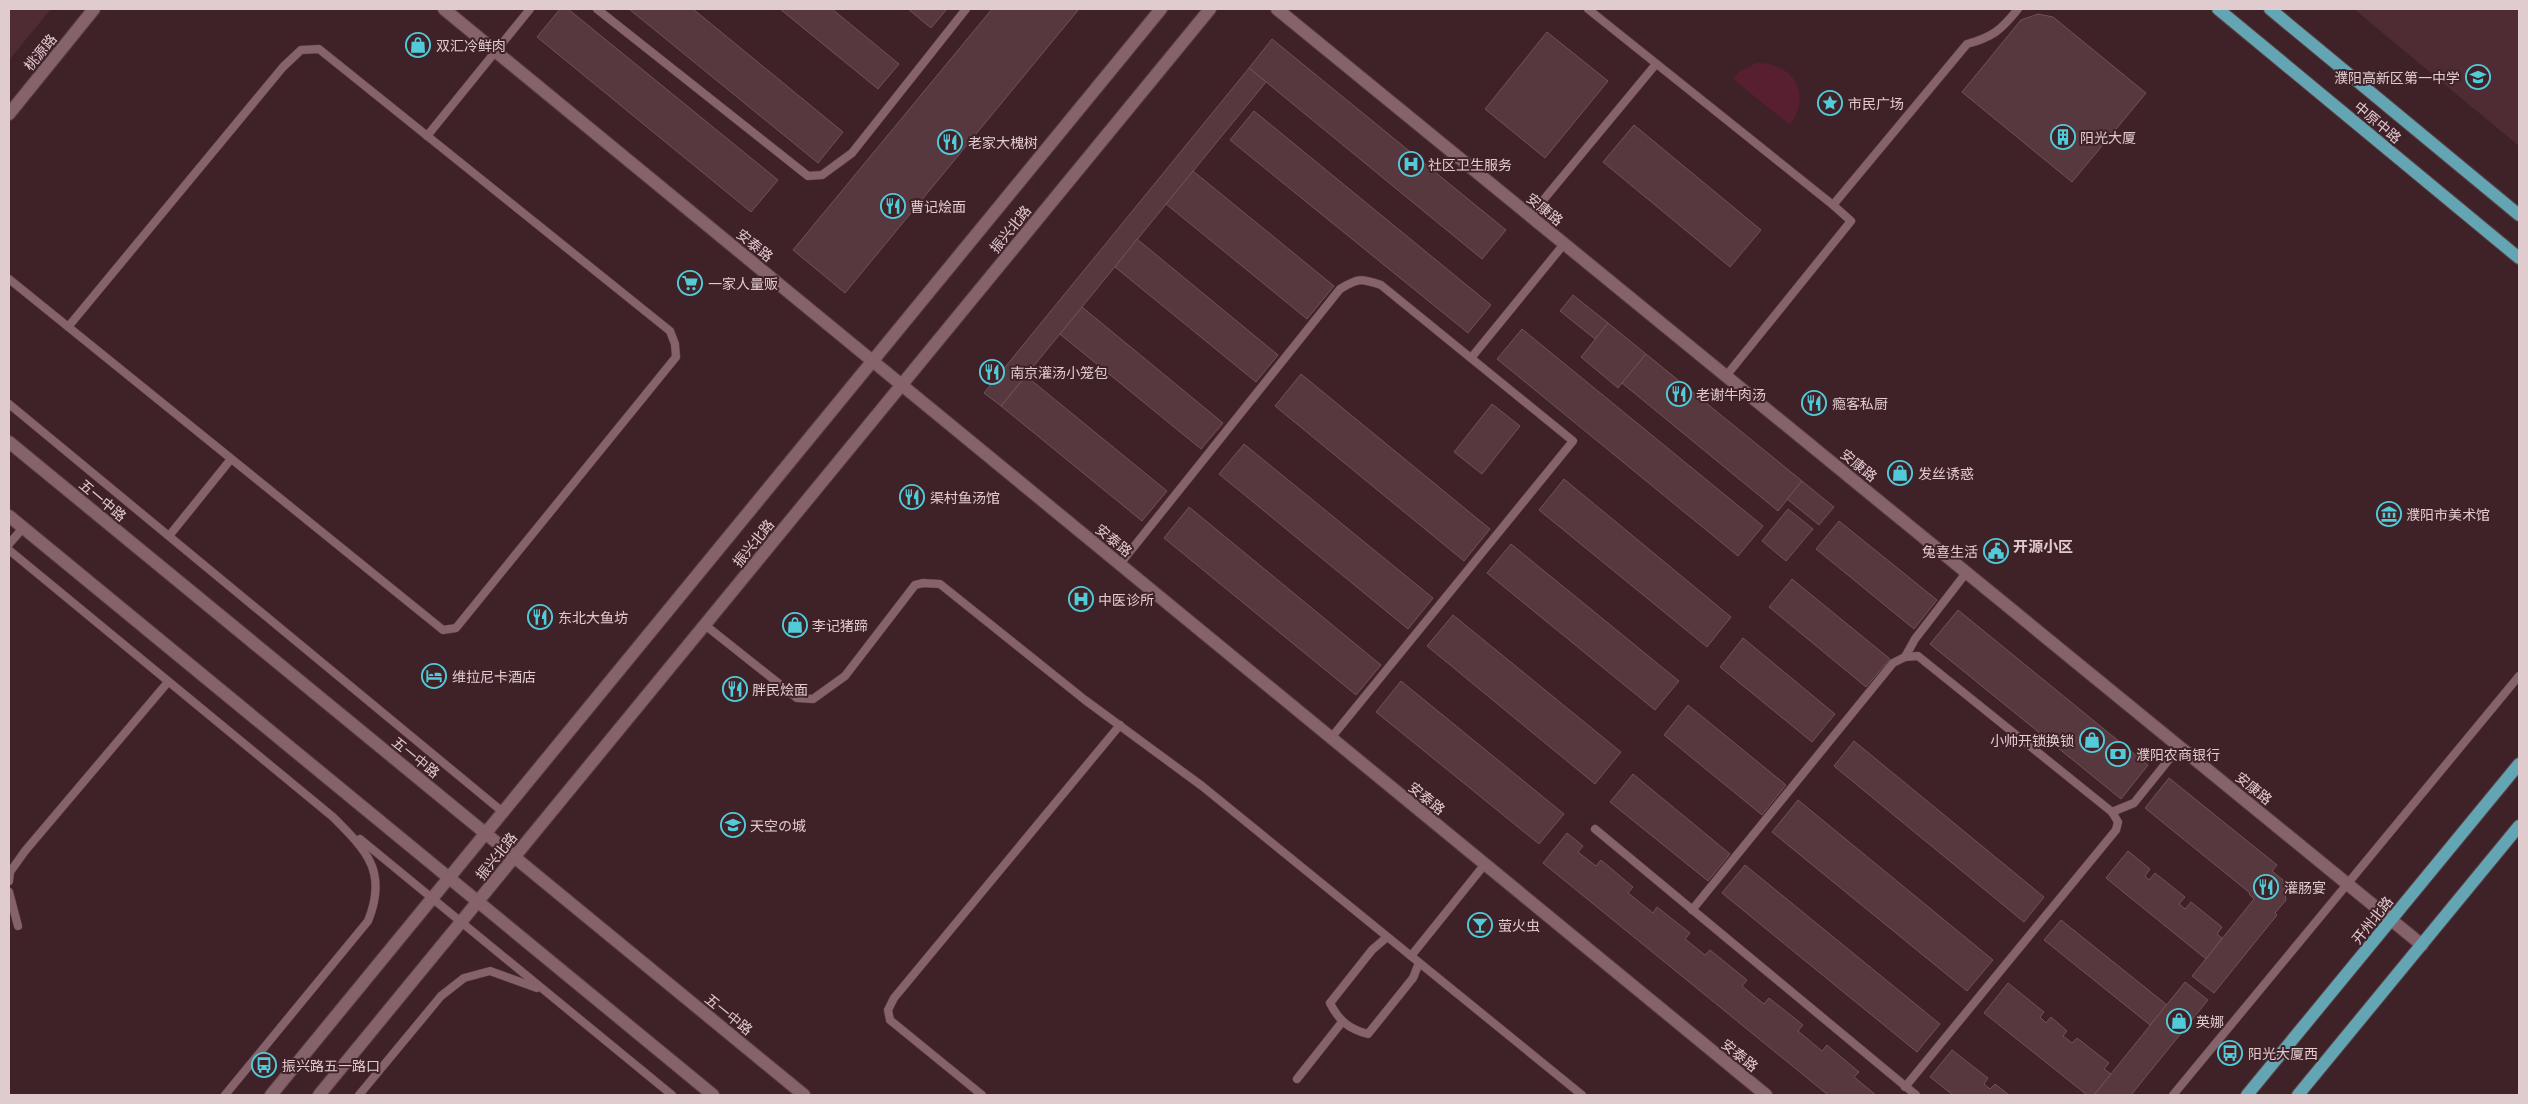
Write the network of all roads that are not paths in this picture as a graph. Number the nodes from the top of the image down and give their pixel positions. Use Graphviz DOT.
graph roads {
  1 [pos="94,9"];
  2 [pos="444,9"];
  3 [pos="530,9"];
  4 [pos="597,9"];
  5 [pos="966,9"];
  6 [pos="1161,9"];
  7 [pos="1210,9"];
  8 [pos="1277,9"];
  9 [pos="1588,9"];
  10 [pos="2018,9"];
  11 [pos="2218,9"];
  12 [pos="2270,9"];
  13 [pos="496,51"];
  14 [pos="1656,64"];
  15 [pos="9,114"];
  16 [pos="427,136"];
  17 [pos="1833,205"];
  18 [pos="2519,215"];
  19 [pos="1530,216"];
  20 [pos="1564,244"];
  21 [pos="2519,258"];
  22 [pos="9,279"];
  23 [pos="68,327"];
  24 [pos="1471,358"];
  25 [pos="873,361"];
  26 [pos="1726,376"];
  27 [pos="902,385"];
  28 [pos="9,404"];
  29 [pos="9,442"];
  30 [pos="231,459"];
  31 [pos="9,516"];
  32 [pos="22,528"];
  33 [pos="169,536"];
  34 [pos="9,544"];
  35 [pos="9,550"];
  36 [pos="1120,564"];
  37 [pos="1966,573"];
  38 [pos="705,625"];
  39 [pos="1905,657"];
  40 [pos="2519,676"];
  41 [pos="168,682"];
  42 [pos="1120,725"];
  43 [pos="1332,738"];
  44 [pos="2179,746"];
  45 [pos="2519,764"];
  46 [pos="2112,812"];
  47 [pos="504,813"];
  48 [pos="333,817"];
  49 [pos="2519,826"];
  50 [pos="1595,829"];
  51 [pos="486,834"];
  52 [pos="514,858"];
  53 [pos="1485,864"];
  54 [pos="450,879"];
  55 [pos="9,882"];
  56 [pos="2347,884"];
  57 [pos="9,892"];
  58 [pos="432,899"];
  59 [pos="478,902"];
  60 [pos="1692,910"];
  61 [pos="2391,920"];
  62 [pos="461,922"];
  63 [pos="18,926"];
  64 [pos="1387,937"];
  65 [pos="2422,945"];
  66 [pos="1411,956"];
  67 [pos="1418,962"];
  68 [pos="545,991"];
  69 [pos="1342,1022"];
  70 [pos="1296,1079"];
  71 [pos="1905,1087"];
  72 [pos="224,1095"];
  73 [pos="271,1095"];
  74 [pos="319,1095"];
  75 [pos="359,1095"];
  76 [pos="672,1095"];
  77 [pos="713,1095"];
  78 [pos="804,1095"];
  79 [pos="982,1095"];
  80 [pos="1582,1095"];
  81 [pos="1766,1095"];
  82 [pos="1916,1095"];
  83 [pos="2173,1095"];
  84 [pos="2247,1095"];
  85 [pos="2298,1095"];
  1 -- 15 [label="street, 桃源路"];
  2 -- 13 [label="street, 安泰路"];
  3 -- 13 [label="lane"];
  4 -- 5 [label="lane"];
  6 -- 25 [label="street, 振兴北路"];
  7 -- 27 [label="street, 振兴北路"];
  8 -- 19 [label="street, 安康路"];
  9 -- 14 [label="lane"];
  10 -- 17 [label="lane"];
  11 -- 21 [label="main road, 中原中路"];
  12 -- 18 [label="main road, 中原中路"];
  13 -- 16 [label="lane"];
  13 -- 25 [label="street, 安泰路"];
  14 -- 17 [label="lane"];
  14 -- 19 [label="lane"];
  16 -- 23 [label="lane"];
  16 -- 30 [label="lane"];
  17 -- 26 [label="lane"];
  19 -- 20 [label="street, 安康路"];
  20 -- 24 [label="lane"];
  20 -- 26 [label="street, 安康路"];
  22 -- 23 [label="lane"];
  23 -- 30 [label="lane"];
  24 -- 36 [label="lane"];
  24 -- 43 [label="lane"];
  25 -- 27 [label="street, 安泰路"];
  25 -- 47 [label="street, 振兴北路"];
  26 -- 37 [label="street, 安康路"];
  27 -- 36 [label="street, 安泰路"];
  27 -- 38 [label="street, 振兴北路"];
  28 -- 33 [label="lane"];
  29 -- 51 [label="street, 五一中路"];
  30 -- 33 [label="lane"];
  31 -- 32 [label="street"];
  32 -- 34 [label="lane"];
  32 -- 54 [label="street"];
  33 -- 47 [label="lane"];
  35 -- 41 [label="lane"];
  36 -- 43 [label="street, 安泰路"];
  37 -- 39 [label="lane"];
  37 -- 44 [label="street, 安康路"];
  38 -- 42 [label="lane"];
  38 -- 52 [label="street, 振兴北路"];
  39 -- 46 [label="lane"];
  39 -- 60 [label="lane"];
  40 -- 56 [label="lane"];
  41 -- 48 [label="lane"];
  41 -- 55 [label="lane"];
  42 -- 64 [label="lane"];
  42 -- 79 [label="lane"];
  43 -- 53 [label="street, 安泰路"];
  44 -- 46 [label="lane"];
  44 -- 56 [label="street, 安康路"];
  45 -- 61 [label="main road, 开州北路"];
  46 -- 71 [label="lane"];
  47 -- 51 [label="street, 振兴北路"];
  48 -- 58 [label="lane"];
  48 -- 72 [label="lane"];
  49 -- 65 [label="main road"];
  50 -- 60 [label="lane"];
  51 -- 52 [label="street, 五一中路"];
  51 -- 54 [label="street, 振兴北路"];
  52 -- 59 [label="street, 振兴北路"];
  52 -- 78 [label="street, 五一中路"];
  53 -- 66 [label="lane"];
  53 -- 81 [label="street, 安泰路"];
  54 -- 58 [label="street, 振兴北路"];
  54 -- 59 [label="street"];
  56 -- 61 [label="street, 安康路"];
  56 -- 83 [label="lane"];
  57 -- 63 [label="lane"];
  58 -- 62 [label="lane"];
  58 -- 73 [label="street, 振兴北路"];
  59 -- 62 [label="street, 振兴北路"];
  59 -- 77 [label="street"];
  60 -- 71 [label="lane"];
  61 -- 65 [label="street, 安康路"];
  61 -- 84 [label="main road, 开州北路"];
  62 -- 68 [label="lane"];
  62 -- 74 [label="street, 振兴北路"];
  64 -- 66 [label="lane"];
  64 -- 69 [label="lane"];
  65 -- 85 [label="main road"];
  66 -- 67 [label="lane"];
  67 -- 69 [label="lane"];
  67 -- 80 [label="lane"];
  68 -- 75 [label="lane"];
  68 -- 76 [label="lane"];
  69 -- 70 [label="lane"];
  71 -- 82 [label="lane"];
}
